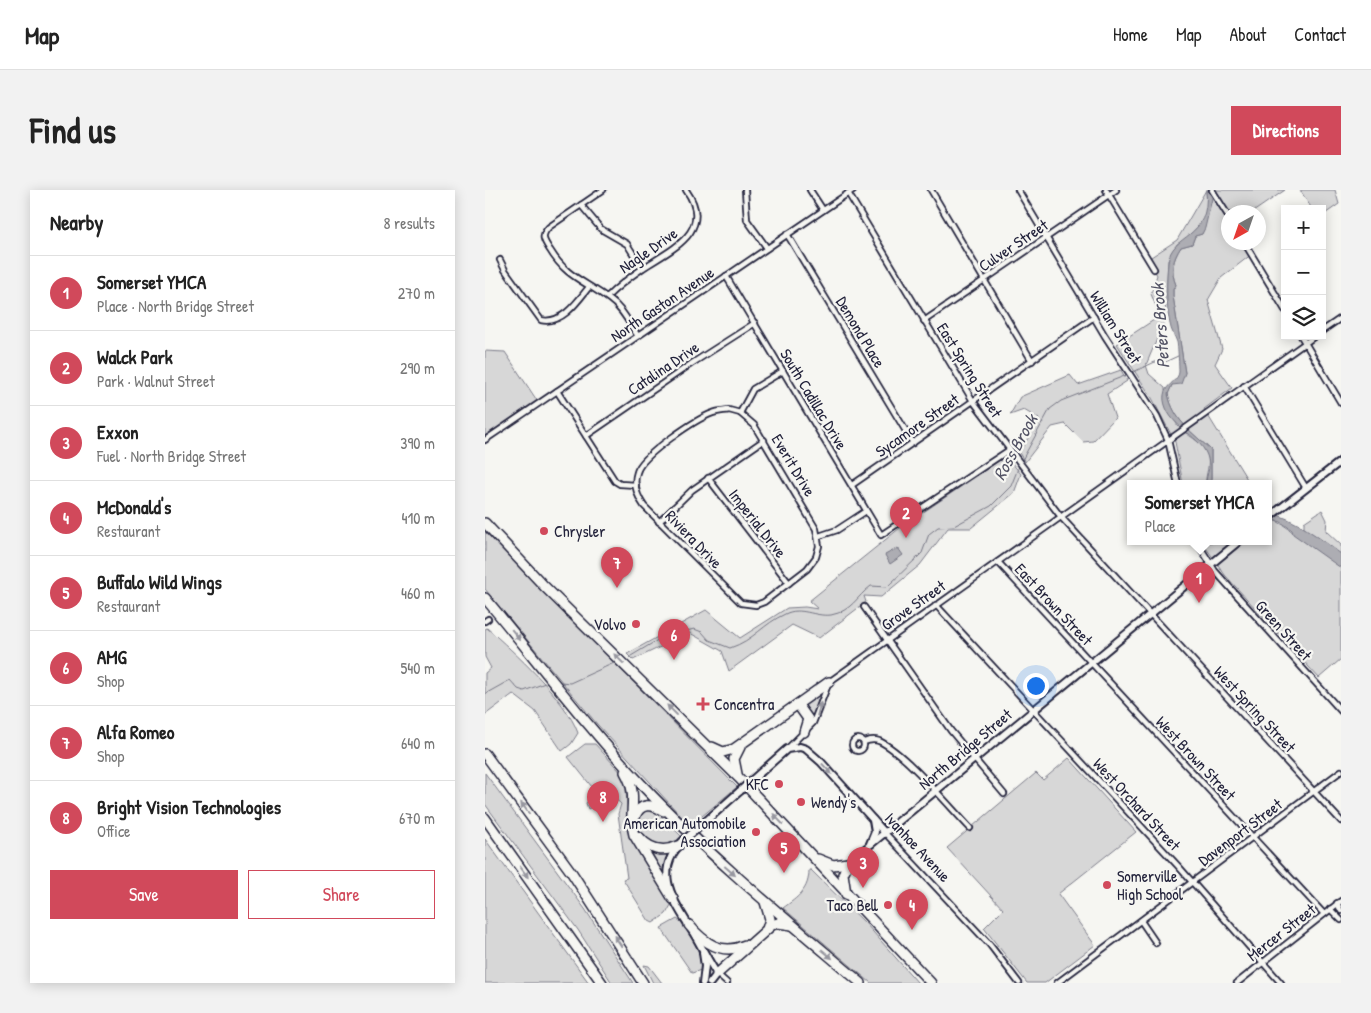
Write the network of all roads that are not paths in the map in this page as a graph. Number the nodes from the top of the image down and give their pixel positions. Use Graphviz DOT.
graph roads {
  1 [pos="603,190"];
  2 [pos="686,190"];
  3 [pos="745,190"];
  4 [pos="810,190"];
  5 [pos="931,190"];
  6 [pos="1018,190"];
  7 [pos="1106,190"];
  8 [pos="1116,190"];
  9 [pos="1212,190"];
  10 [pos="851,191"];
  11 [pos="1109,195"];
  12 [pos="581,205"];
  13 [pos="1221,205"];
  14 [pos="823,210"];
  15 [pos="787,234"];
  16 [pos="1047,238"];
  17 [pos="767,248"];
  18 [pos="1249,250"];
  19 [pos="500,260"];
  20 [pos="642,268"];
  21 [pos="1154,269"];
  22 [pos="726,276"];
  23 [pos="984,280"];
  24 [pos="589,287"];
  25 [pos="607,297"];
  26 [pos="1281,303"];
  27 [pos="1094,317"];
  28 [pos="1341,318"];
  29 [pos="924,321"];
  30 [pos="755,323"];
  31 [pos="1326,328"];
  32 [pos="638,336"];
  33 [pos="1303,340"];
  34 [pos="1309,340"];
  35 [pos="1305,343"];
  36 [pos="1031,361"];
  37 [pos="783,371"];
  38 [pos="1244,386"];
  39 [pos="557,391"];
  40 [pos="973,401"];
  41 [pos="1341,403"];
  42 [pos="740,413"];
  43 [pos="586,436"];
  44 [pos="485,440"];
  45 [pos="764,440"];
  46 [pos="1168,440"];
  47 [pos="913,443"];
  48 [pos="1009,450"];
  49 [pos="1341,461"];
  50 [pos="708,478"];
  51 [pos="1177,480"];
  52 [pos="636,485"];
  53 [pos="852,485"];
  54 [pos="1306,488"];
  55 [pos="867,511"];
  56 [pos="1272,515"];
  57 [pos="1061,517"];
  58 [pos="659,522"];
  59 [pos="485,523"];
  60 [pos="819,536"];
  61 [pos="1199,545"];
  62 [pos="1234,545"];
  63 [pos="998,562"];
  64 [pos="1210,565"];
  65 [pos="789,582"];
  66 [pos="485,598"];
  67 [pos="936,605"];
  68 [pos="864,607"];
  69 [pos="1151,614"];
  70 [pos="888,640"];
  71 [pos="1091,663"];
  72 [pos="829,682"];
  73 [pos="798,704"];
  74 [pos="1032,711"];
  75 [pos="1341,711"];
  76 [pos="805,732"];
  77 [pos="864,742"];
  78 [pos="742,744"];
  79 [pos="707,745"];
  80 [pos="608,748"];
  81 [pos="787,749"];
  82 [pos="485,754"];
  83 [pos="974,760"];
  84 [pos="1341,771"];
  85 [pos="739,778"];
  86 [pos="935,791"];
  87 [pos="1314,792"];
  88 [pos="1004,794"];
  89 [pos="669,814"];
  90 [pos="871,817"];
  91 [pos="485,818"];
  92 [pos="1341,821"];
  93 [pos="970,828"];
  94 [pos="885,833"];
  95 [pos="1252,838"];
  96 [pos="681,843"];
  97 [pos="869,846"];
  98 [pos="811,855"];
  99 [pos="848,862"];
  100 [pos="1193,883"];
  101 [pos="846,894"];
  102 [pos="673,898"];
  103 [pos="765,902"];
  104 [pos="1339,902"];
  105 [pos="1330,909"];
  106 [pos="1341,911"];
  107 [pos="1324,914"];
  108 [pos="1341,920"];
  109 [pos="1141,921"];
  110 [pos="873,923"];
  111 [pos="689,925"];
  112 [pos="794,926"];
  113 [pos="767,929"];
  114 [pos="699,942"];
  115 [pos="752,942"];
  116 [pos="1156,943"];
  117 [pos="1264,962"];
  118 [pos="717,974"];
  119 [pos="602,983"];
  120 [pos="643,983"];
  121 [pos="703,983"];
  122 [pos="710,983"];
  123 [pos="727,983"];
  124 [pos="861,983"];
  125 [pos="923,983"];
  126 [pos="931,983"];
  127 [pos="1019,983"];
  128 [pos="1057,983"];
  129 [pos="1237,983"];
  130 [pos="1281,983"];
  1 -- 12 [label="street"];
  2 -- 20 [label="street, Nagle Drive"];
  3 -- 17 [label="street"];
  4 -- 14 [label="street"];
  5 -- 23 [label="street"];
  6 -- 16 [label="street, William Street"];
  7 -- 11 [label="street"];
  8 -- 11 [label="street, Culver Street"];
  9 -- 13 [label="street"];
  10 -- 14 [label="street, North Gaston Avenue"];
  10 -- 29 [label="street, East Spring Street"];
  11 -- 16 [label="street, Culver Street"];
  11 -- 21 [label="street"];
  12 -- 20 [label="street"];
  12 -- 24 [label="street"];
  14 -- 15 [label="street, North Gaston Avenue"];
  15 -- 17 [label="street, North Gaston Avenue"];
  15 -- 47 [label="street, Demond Place"];
  16 -- 23 [label="street, Culver Street"];
  16 -- 27 [label="street, William Street"];
  17 -- 22 [label="street, North Gaston Avenue"];
  18 -- 26 [label="street"];
  19 -- 24 [label="street"];
  20 -- 25 [label="street, Nagle Drive"];
  22 -- 30 [label="street, South Cadillac Drive"];
  22 -- 32 [label="street, North Gaston Avenue"];
  23 -- 29 [label="street, Culver Street"];
  23 -- 36 [label="street"];
  24 -- 25 [label="street"];
  25 -- 32 [label="street"];
  27 -- 36 [label="street, Sycamore Street"];
  27 -- 46 [label="street, William Street"];
  28 -- 31 [label="street"];
  29 -- 40 [label="street, East Spring Street"];
  30 -- 37 [label="street, South Cadillac Drive"];
  30 -- 43 [label="street, Catalina Drive"];
  32 -- 39 [label="street, North Gaston Avenue"];
  33 -- 35 [label="street"];
  34 -- 35 [label="street, Grove Street"];
  35 -- 38 [label="street, Grove Street"];
  35 -- 41 [label="street"];
  36 -- 40 [label="street, Sycamore Street"];
  37 -- 42 [label="street"];
  37 -- 53 [label="street, South Cadillac Drive"];
  38 -- 46 [label="street, Grove Street"];
  38 -- 54 [label="street"];
  39 -- 43 [label="street"];
  39 -- 44 [label="street, North Gaston Avenue"];
  40 -- 47 [label="street, Sycamore Street"];
  40 -- 48 [label="street, East Spring Street"];
  42 -- 45 [label="street, Everit Drive"];
  42 -- 52 [label="street"];
  43 -- 52 [label="street"];
  45 -- 50 [label="street"];
  45 -- 60 [label="street, Everit Drive"];
  46 -- 51 [label="street, William Street"];
  46 -- 57 [label="street, Grove Street"];
  47 -- 53 [label="street, Sycamore Street"];
  48 -- 55 [label="street, South Cadillac Drive"];
  48 -- 57 [label="street, East Spring Street"];
  49 -- 54 [label="street"];
  50 -- 58 [label="street"];
  50 -- 65 [label="street, Imperial Drive"];
  52 -- 58 [label="street, Riviera Drive"];
  53 -- 55 [label="street, South Cadillac Drive"];
  54 -- 56 [label="street"];
  55 -- 60 [label="street"];
  57 -- 63 [label="street, Grove Street"];
  57 -- 69 [label="street, East Spring Street"];
  58 -- 65 [label="street, Riviera Drive"];
  79 -- 59 [label="highway, one-way"];
  60 -- 65 [label="street"];
  61 -- 64 [label="street"];
  62 -- 64 [label="street, North Bridge Street"];
  63 -- 67 [label="street, Grove Street"];
  63 -- 71 [label="street, East Brown Street"];
  64 -- 69 [label="street, North Bridge Street"];
  64 -- 75 [label="street, Green Street"];
  66 -- 80 [label="highway, one-way"];
  67 -- 70 [label="street, Grove Street"];
  67 -- 74 [label="street, West Orchard Street"];
  68 -- 70 [label="street"];
  69 -- 71 [label="street, North Bridge Street"];
  69 -- 87 [label="street, West Spring Street"];
  70 -- 72 [label="street, Grove Street"];
  70 -- 83 [label="street"];
  71 -- 74 [label="street, North Bridge Street"];
  71 -- 95 [label="street, West Brown Street"];
  72 -- 73 [label="highway"];
  76 -- 72 [label="street, one-way"];
  73 -- 76 [label="highway"];
  73 -- 78 [label="highway"];
  74 -- 83 [label="street, North Bridge Street"];
  74 -- 100 [label="street, West Orchard Street"];
  76 -- 81 [label="street"];
  77 -- 86 [label="street"];
  78 -- 79 [label="highway"];
  78 -- 85 [label="highway"];
  79 -- 85 [label="highway"];
  80 -- 89 [label="highway"];
  80 -- 102 [label="highway"];
  81 -- 90 [label="street, Ivanhoe Avenue, one-way"];
  81 -- 96 [label="street, bridge"];
  120 -- 82 [label="highway, one-way"];
  83 -- 86 [label="street, North Bridge Street"];
  83 -- 88 [label="street"];
  84 -- 87 [label="street, Davenport Street"];
  98 -- 85 [label="highway, one-way"];
  86 -- 93 [label="street"];
  86 -- 94 [label="street, North Bridge Street"];
  87 -- 92 [label="street, West Spring Street"];
  87 -- 95 [label="street, Davenport Street"];
  89 -- 96 [label="highway"];
  89 -- 103 [label="highway, one-way"];
  90 -- 94 [label="street, Ivanhoe Avenue"];
  90 -- 97 [label="street"];
  91 -- 119 [label="highway, one-way"];
  94 -- 97 [label="street, North Bridge Street"];
  94 -- 127 [label="street, Ivanhoe Avenue"];
  95 -- 100 [label="street, Davenport Street"];
  95 -- 107 [label="street, West Brown Street"];
  96 -- 102 [label="street"];
  97 -- 99 [label="street, North Bridge Street"];
  98 -- 99 [label="highway"];
  98 -- 101 [label="highway"];
  99 -- 101 [label="highway"];
  100 -- 109 [label="street, Davenport Street"];
  100 -- 117 [label="street, West Orchard Street"];
  101 -- 110 [label="highway"];
  102 -- 111 [label="street"];
  103 -- 112 [label="highway"];
  103 -- 113 [label="highway"];
  104 -- 105 [label="street, Mercer Street"];
  104 -- 106 [label="street"];
  105 -- 107 [label="street, Mercer Street"];
  105 -- 108 [label="street"];
  107 -- 117 [label="street, Mercer Street"];
  109 -- 116 [label="street"];
  109 -- 128 [label="street, Davenport Street"];
  110 -- 125 [label="highway"];
  110 -- 126 [label="highway"];
  111 -- 114 [label="street"];
  111 -- 115 [label="highway"];
  112 -- 113 [label="highway"];
  112 -- 124 [label="highway, one-way"];
  113 -- 115 [label="highway"];
  114 -- 118 [label="street"];
  114 -- 121 [label="street"];
  115 -- 118 [label="highway"];
  117 -- 129 [label="street, Mercer Street"];
  117 -- 130 [label="street, West Orchard Street"];
  118 -- 122 [label="street"];
  118 -- 123 [label="street"];
}
